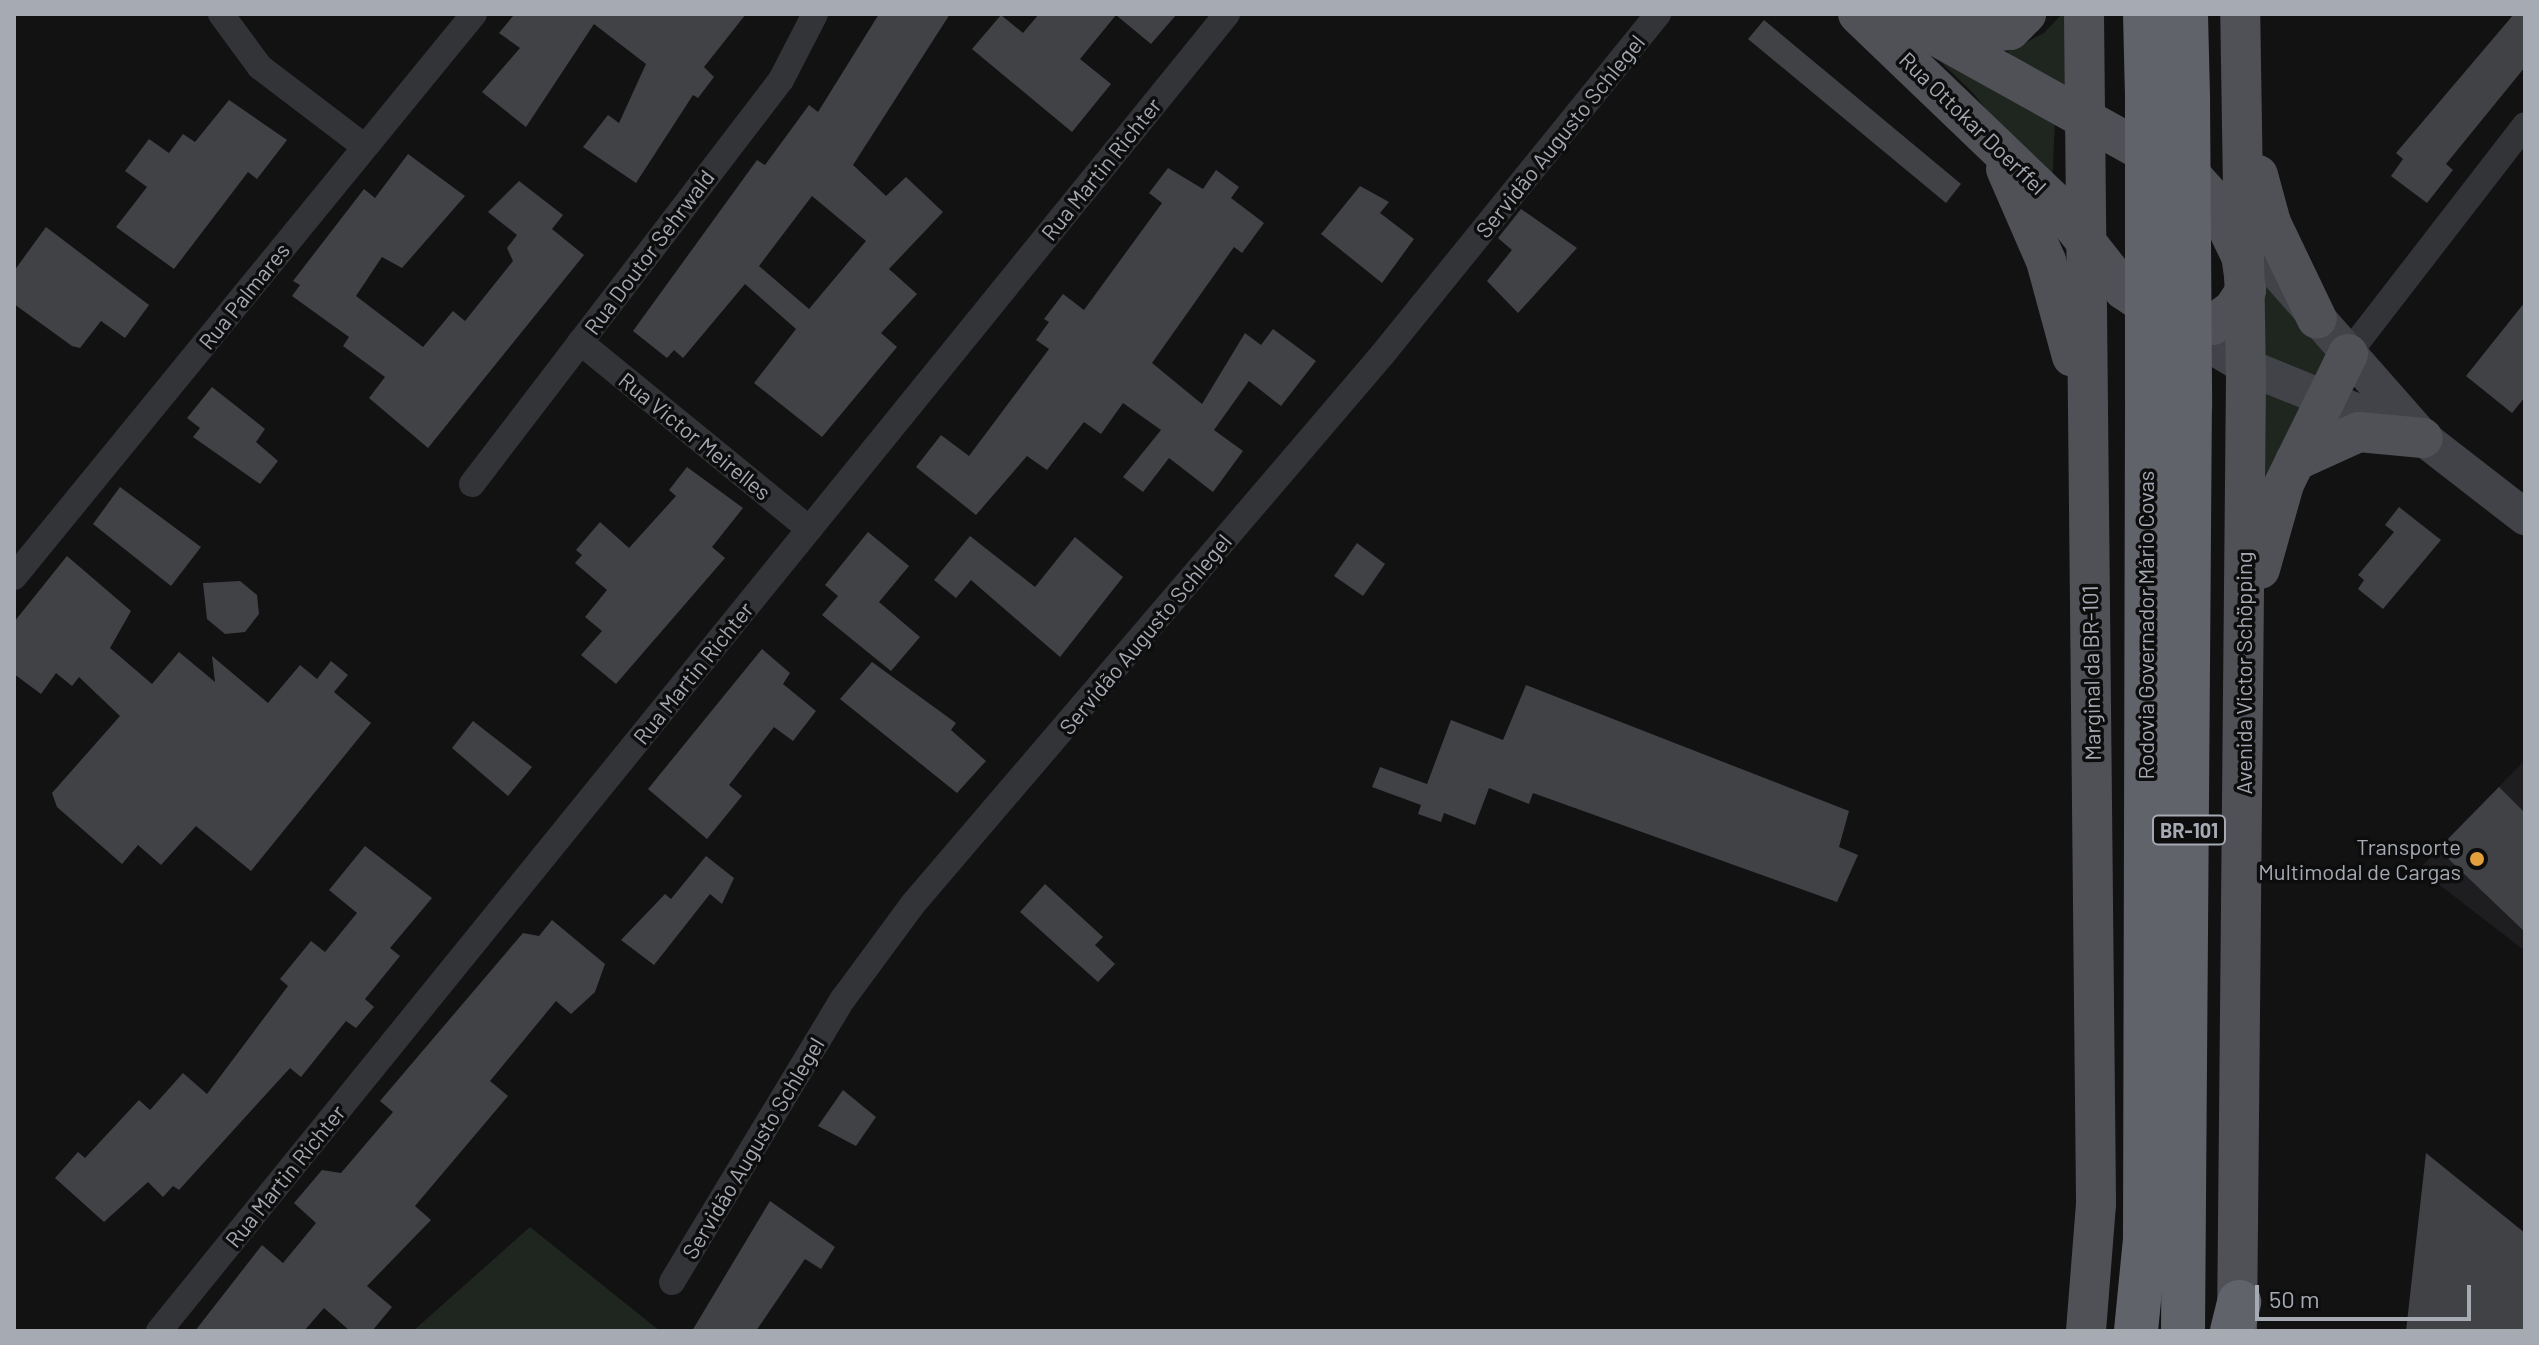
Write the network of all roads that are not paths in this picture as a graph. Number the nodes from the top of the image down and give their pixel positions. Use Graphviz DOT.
graph roads {
  1 [pos="221,14"];
  2 [pos="474,14"];
  3 [pos="815,14"];
  4 [pos="1227,14"];
  5 [pos="1658,14"];
  6 [pos="1858,14"];
  7 [pos="2026,14"];
  8 [pos="2084,14"];
  9 [pos="2145,14"];
  10 [pos="2186,14"];
  11 [pos="2240,14"];
  12 [pos="1899,15"];
  13 [pos="2168,96"];
  14 [pos="2242,108"];
  15 [pos="2084,121"];
  16 [pos="2525,125"];
  17 [pos="1993,140"];
  18 [pos="365,147"];
  19 [pos="2164,161"];
  20 [pos="2215,202"];
  21 [pos="2085,235"];
  22 [pos="2246,236"];
  23 [pos="2246,290"];
  24 [pos="2317,319"];
  25 [pos="2176,325"];
  26 [pos="580,342"];
  27 [pos="2348,354"];
  28 [pos="2245,366"];
  29 [pos="2326,399"];
  30 [pos="2088,413"];
  31 [pos="2423,438"];
  32 [pos="2295,461"];
  33 [pos="472,484"];
  34 [pos="2525,517"];
  35 [pos="809,529"];
  36 [pos="14,577"];
  37 [pos="2244,676"];
  38 [pos="672,1282"];
  39 [pos="2236,1321"];
  40 [pos="159,1331"];
  41 [pos="2086,1331"];
  42 [pos="2136,1331"];
  43 [pos="2183,1331"];
  1 -- 18 [label="street"];
  2 -- 18 [label="street, Rua Palmares"];
  3 -- 26 [label="street, Rua Doutor Sehrwald"];
  4 -- 35 [label="street, Rua Martin Richter"];
  5 -- 38 [label="street, Servidão Augusto Schlegel"];
  6 -- 17 [label="main road, Rua Ottokar Doerffel"];
  7 -- 12 [label="main road"];
  8 -- 15 [label="main road, Marginal da BR-101"];
  9 -- 13 [label="highway, Rodovia Governador Mário Covas / BR-101"];
  10 -- 13 [label="highway, Rodovia Governador Mário Covas / BR-101"];
  11 -- 14 [label="main road, Avenida Victor Schöpping"];
  12 -- 15 [label="main road, Rua Ottokar Doerffel"];
  13 -- 42 [label="highway, Rodovia Governador Mário Covas / BR-101, bridge"];
  13 -- 43 [label="highway, Rodovia Governador Mário Covas / BR-101, bridge"];
  14 -- 22 [label="main road, Avenida Victor Schöpping"];
  14 -- 24 [label="main road"];
  15 -- 19 [label="main road, Rua Ottokar Doerffel"];
  15 -- 21 [label="main road, Marginal da BR-101"];
  16 -- 27 [label="street"];
  17 -- 21 [label="main road, Rua Ottokar Doerffel"];
  17 -- 30 [label="main road"];
  18 -- 36 [label="street, Rua Palmares"];
  19 -- 20 [label="main road"];
  19 -- 21 [label="main road"];
  20 -- 22 [label="main road"];
  20 -- 23 [label="main road"];
  21 -- 25 [label="main road"];
  21 -- 30 [label="main road, Marginal da BR-101"];
  22 -- 23 [label="main road, Avenida Victor Schöpping"];
  22 -- 24 [label="main road"];
  23 -- 25 [label="main road"];
  23 -- 28 [label="main road, Avenida Victor Schöpping"];
  24 -- 27 [label="main road"];
  25 -- 28 [label="main road"];
  26 -- 33 [label="street, Rua Doutor Sehrwald"];
  26 -- 35 [label="street, Rua Victor Meirelles"];
  27 -- 29 [label="main road"];
  27 -- 31 [label="main road"];
  28 -- 29 [label="main road"];
  28 -- 37 [label="main road, Avenida Victor Schöpping"];
  29 -- 31 [label="main road"];
  29 -- 32 [label="main road"];
  30 -- 41 [label="main road, Marginal da BR-101"];
  31 -- 32 [label="main road"];
  31 -- 34 [label="main road"];
  32 -- 37 [label="main road"];
  35 -- 40 [label="street, Rua Martin Richter"];
  37 -- 39 [label="main road, Avenida Victor Schöpping"];
}
